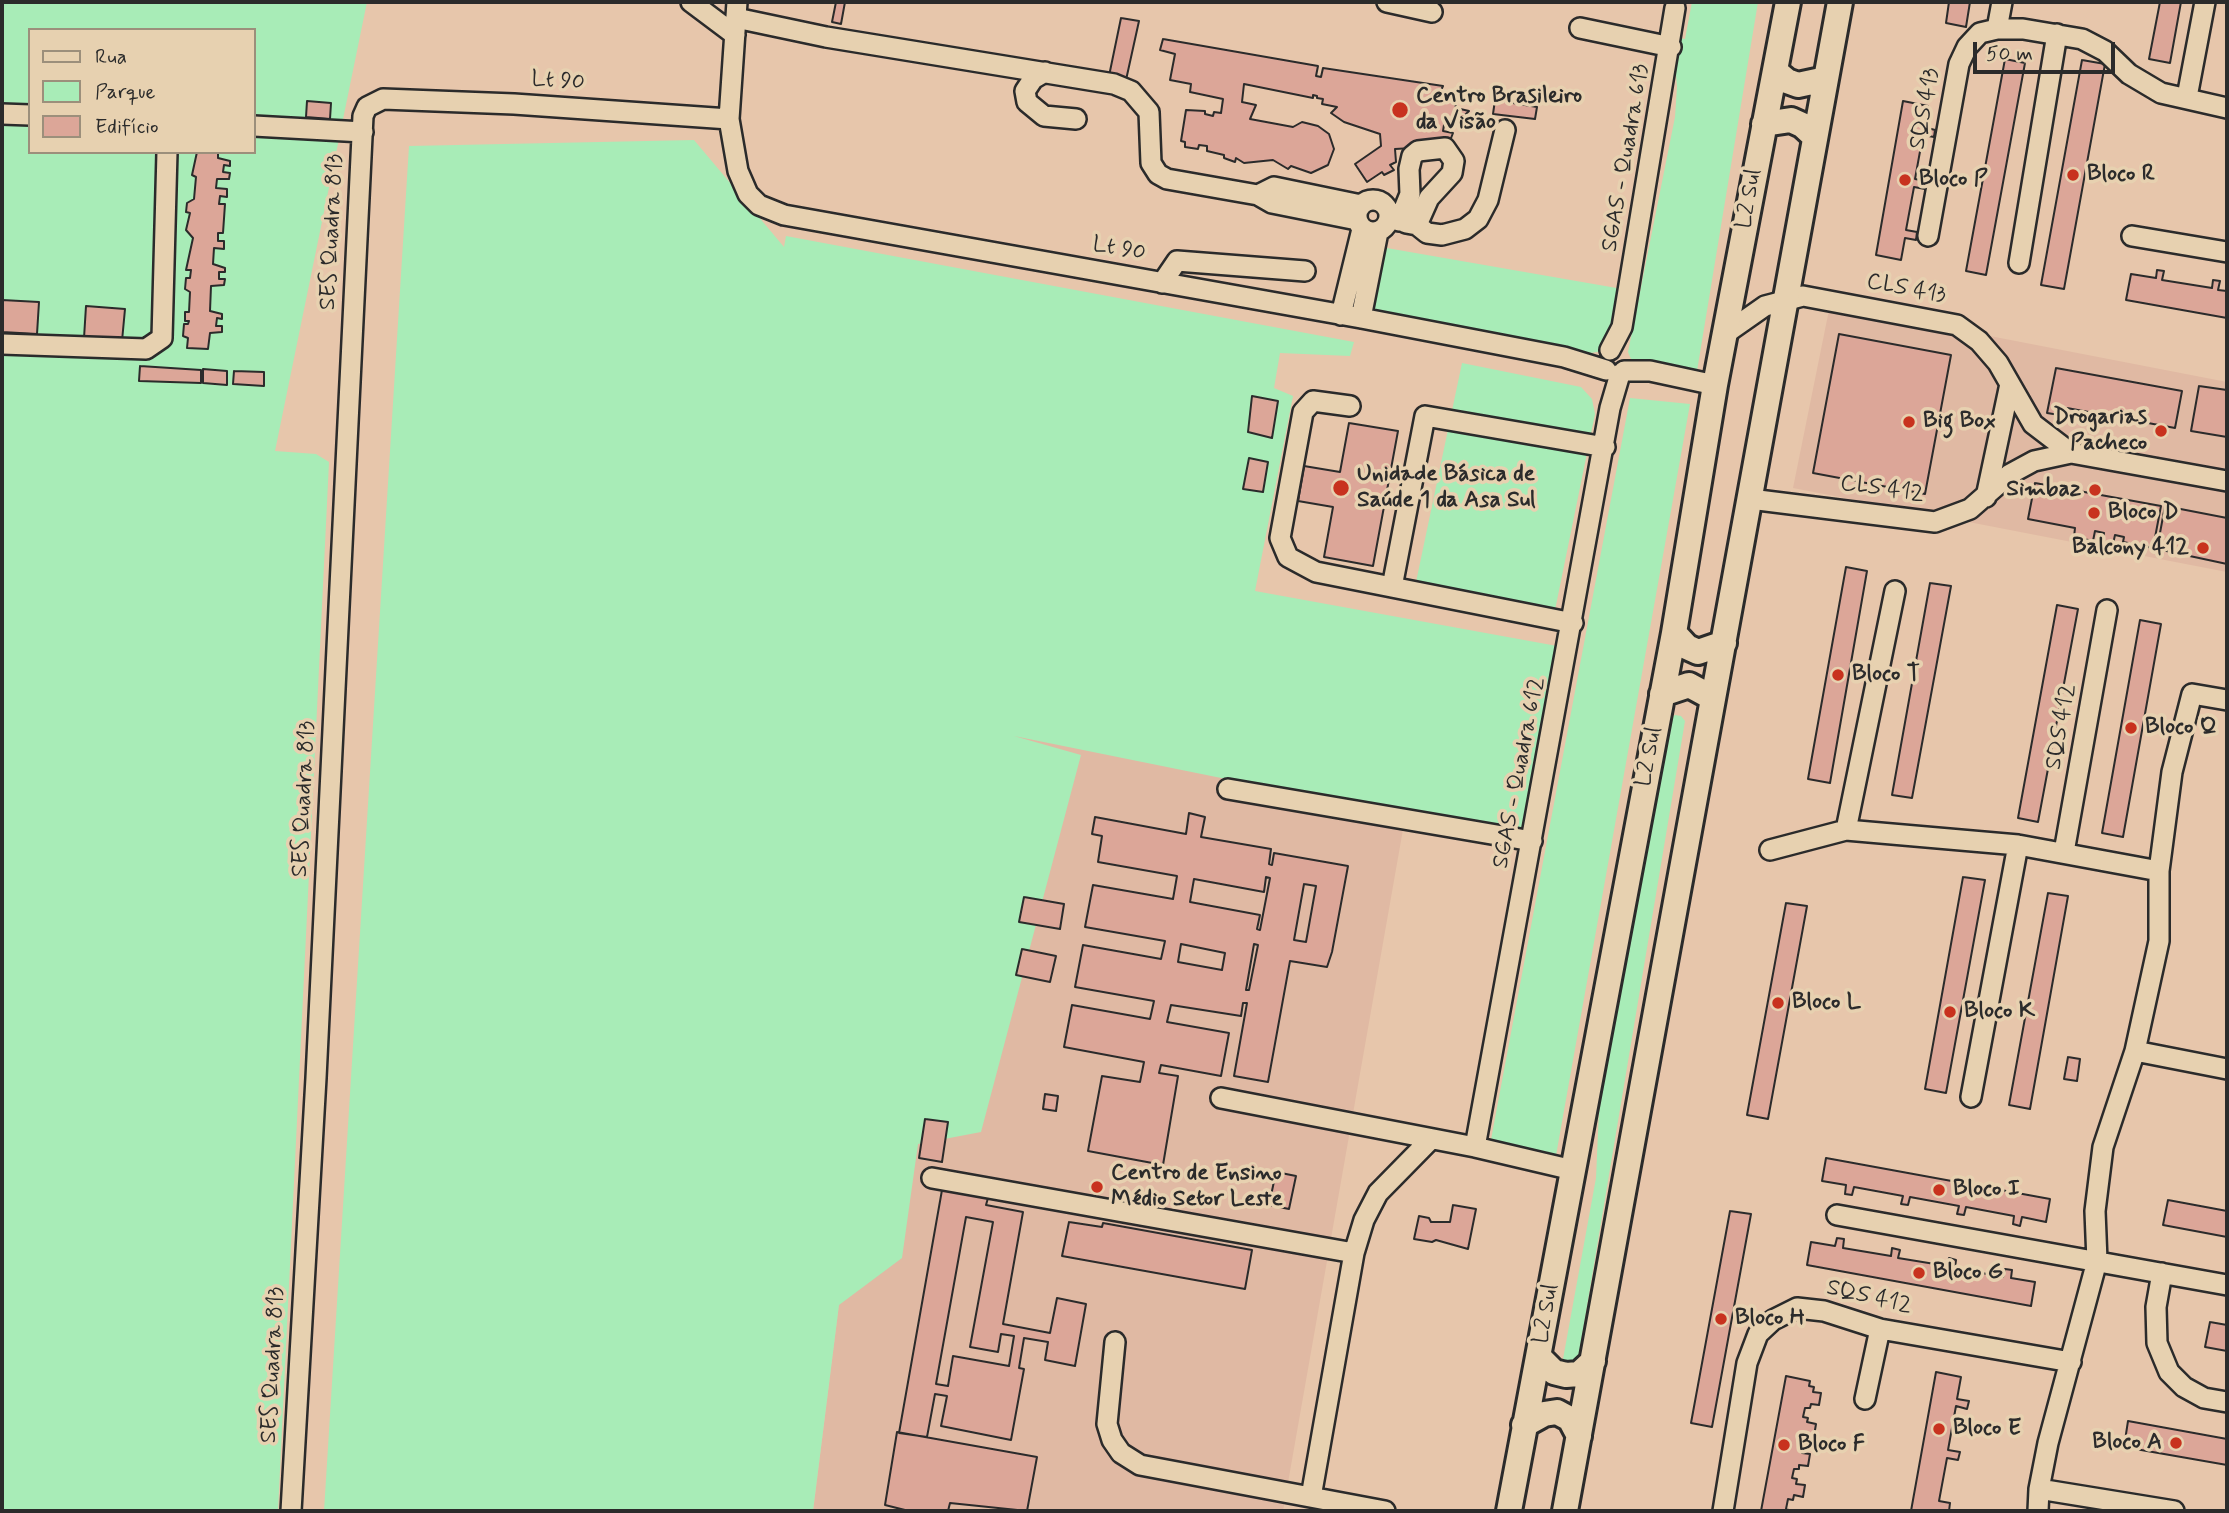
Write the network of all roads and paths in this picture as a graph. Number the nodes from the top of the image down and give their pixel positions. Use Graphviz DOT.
graph roads {
  1 [pos="691,2"];
  2 [pos="1387,2"];
  3 [pos="1788,2"];
  4 [pos="1840,2"];
  5 [pos="2002,2"];
  6 [pos="2205,2"];
  7 [pos="1675,8"];
  8 [pos="1433,12"];
  9 [pos="736,18"];
  10 [pos="1580,28"];
  11 [pos="1997,29"];
  12 [pos="2057,34"];
  13 [pos="1671,47"];
  14 [pos="1775,71"];
  15 [pos="1045,72"];
  16 [pos="1826,79"];
  17 [pos="2187,97"];
  18 [pos="383,99"];
  19 [pos="2227,108"];
  20 [pos="2,114"];
  21 [pos="28,115"];
  22 [pos="729,119"];
  23 [pos="1076,119"];
  24 [pos="1764,124"];
  25 [pos="256,126"];
  26 [pos="1505,130"];
  27 [pos="363,132"];
  28 [pos="1815,137"];
  29 [pos="167,154"];
  30 [pos="1381,222"];
  31 [pos="1928,236"];
  32 [pos="2132,236"];
  33 [pos="2227,253"];
  34 [pos="2019,263"];
  35 [pos="1305,271"];
  36 [pos="1162,283"];
  37 [pos="1786,299"];
  38 [pos="1340,315"];
  39 [pos="1361,318"];
  40 [pos="1725,334"];
  41 [pos="2,344"];
  42 [pos="1616,363"];
  43 [pos="2010,384"];
  44 [pos="1715,386"];
  45 [pos="1350,407"];
  46 [pos="1605,447"];
  47 [pos="2071,453"];
  48 [pos="2227,481"];
  49 [pos="1986,498"];
  50 [pos="1750,499"];
  51 [pos="1392,587"];
  52 [pos="1895,591"];
  53 [pos="2108,610"];
  54 [pos="1573,623"];
  55 [pos="1674,633"];
  56 [pos="1724,643"];
  57 [pos="1662,694"];
  58 [pos="1713,698"];
  59 [pos="2227,700"];
  60 [pos="1228,789"];
  61 [pos="1846,830"];
  62 [pos="1532,841"];
  63 [pos="2018,845"];
  64 [pos="1770,850"];
  65 [pos="2064,852"];
  66 [pos="2159,871"];
  67 [pos="2135,1051"];
  68 [pos="2227,1069"];
  69 [pos="1971,1097"];
  70 [pos="1221,1098"];
  71 [pos="1430,1139"];
  72 [pos="1475,1147"];
  73 [pos="1573,1170"];
  74 [pos="932,1178"];
  75 [pos="1838,1215"];
  76 [pos="1354,1253"];
  77 [pos="2097,1261"];
  78 [pos="2162,1273"];
  79 [pos="2227,1285"];
  80 [pos="1880,1329"];
  81 [pos="1115,1342"];
  82 [pos="1539,1357"];
  83 [pos="1593,1361"];
  84 [pos="2071,1362"];
  85 [pos="1865,1399"];
  86 [pos="2227,1402"];
  87 [pos="1524,1425"];
  88 [pos="1579,1436"];
  89 [pos="2039,1489"];
  90 [pos="1311,1497"];
  91 [pos="291,1511"];
  92 [pos="1385,1511"];
  93 [pos="1509,1511"];
  94 [pos="1565,1511"];
  95 [pos="1723,1511"];
  96 [pos="2038,1511"];
  97 [pos="2174,1511"];
  1 -- 9 [label="street"];
  2 -- 8 [label="street"];
  3 -- 14 [label="main road, L2 Sul"];
  4 -- 16 [label="main road"];
  5 -- 11 [label="street"];
  6 -- 17 [label="street"];
  7 -- 13 [label="street"];
  9 -- 15 [label="street"];
  9 -- 22 [label="street, Lt 90"];
  10 -- 13 [label="street, SGAS - Quadra 613"];
  11 -- 12 [label="street"];
  11 -- 31 [label="street, SQS 413"];
  12 -- 17 [label="street"];
  12 -- 34 [label="street"];
  13 -- 42 [label="street, SGAS - Quadra 613"];
  14 -- 16 [label="main road"];
  14 -- 24 [label="main road, L2 Sul"];
  15 -- 23 [label="street"];
  15 -- 30 [label="street"];
  16 -- 28 [label="main road"];
  17 -- 19 [label="street"];
  18 -- 22 [label="street, Lt 90"];
  18 -- 27 [label="street, SES Quadra 813"];
  20 -- 21 [label="street"];
  22 -- 36 [label="street, Lt 90"];
  24 -- 28 [label="main road"];
  24 -- 40 [label="main road, L2 Sul"];
  25 -- 27 [label="street"];
  26 -- 30 [label="street"];
  27 -- 91 [label="street, SES Quadra 813"];
  28 -- 37 [label="main road"];
  29 -- 41 [label="street"];
  30 -- 38 [label="street"];
  30 -- 39 [label="street"];
  32 -- 33 [label="street"];
  35 -- 36 [label="street"];
  36 -- 38 [label="street, Lt 90"];
  37 -- 40 [label="street, CLS 413"];
  37 -- 43 [label="street, CLS 413"];
  37 -- 50 [label="main road"];
  38 -- 39 [label="street, Lt 90"];
  39 -- 42 [label="street, Lt 90"];
  40 -- 44 [label="main road, L2 Sul"];
  42 -- 44 [label="street, Lt 90"];
  42 -- 46 [label="street, SGAS - Quadra 612"];
  43 -- 47 [label="street, CLS 413"];
  43 -- 49 [label="street"];
  44 -- 55 [label="main road, L2 Sul"];
  45 -- 51 [label="street"];
  46 -- 51 [label="street"];
  46 -- 54 [label="street, SGAS - Quadra 612"];
  47 -- 48 [label="street"];
  47 -- 49 [label="street, CLS 412"];
  49 -- 50 [label="street, CLS 412"];
  50 -- 56 [label="main road"];
  51 -- 54 [label="street"];
  52 -- 61 [label="street"];
  53 -- 65 [label="street, SQS 412"];
  54 -- 62 [label="street, SGAS - Quadra 612"];
  55 -- 56 [label="main road"];
  55 -- 57 [label="main road, L2 Sul"];
  56 -- 58 [label="main road"];
  57 -- 58 [label="main road"];
  57 -- 73 [label="main road, L2 Sul"];
  58 -- 83 [label="main road"];
  59 -- 66 [label="street"];
  60 -- 62 [label="street"];
  61 -- 63 [label="street"];
  61 -- 64 [label="street"];
  62 -- 72 [label="street, SGAS - Quadra 612"];
  63 -- 65 [label="street"];
  63 -- 69 [label="street"];
  65 -- 66 [label="street"];
  66 -- 67 [label="street"];
  67 -- 68 [label="street"];
  67 -- 77 [label="street"];
  70 -- 71 [label="street"];
  71 -- 72 [label="street"];
  71 -- 76 [label="street"];
  72 -- 73 [label="street"];
  73 -- 82 [label="main road, L2 Sul"];
  74 -- 76 [label="street"];
  75 -- 77 [label="street"];
  76 -- 90 [label="street"];
  77 -- 78 [label="street"];
  77 -- 84 [label="street"];
  78 -- 79 [label="street"];
  78 -- 86 [label="street"];
  80 -- 84 [label="street, SQS 412"];
  80 -- 85 [label="street"];
  80 -- 95 [label="street, SQS 412"];
  81 -- 90 [label="street"];
  82 -- 83 [label="main road"];
  82 -- 87 [label="main road, L2 Sul"];
  83 -- 88 [label="main road"];
  84 -- 89 [label="street"];
  87 -- 88 [label="main road"];
  87 -- 93 [label="main road, L2 Sul"];
  88 -- 94 [label="main road"];
  89 -- 96 [label="street"];
  89 -- 97 [label="street"];
  90 -- 92 [label="street"];
}
